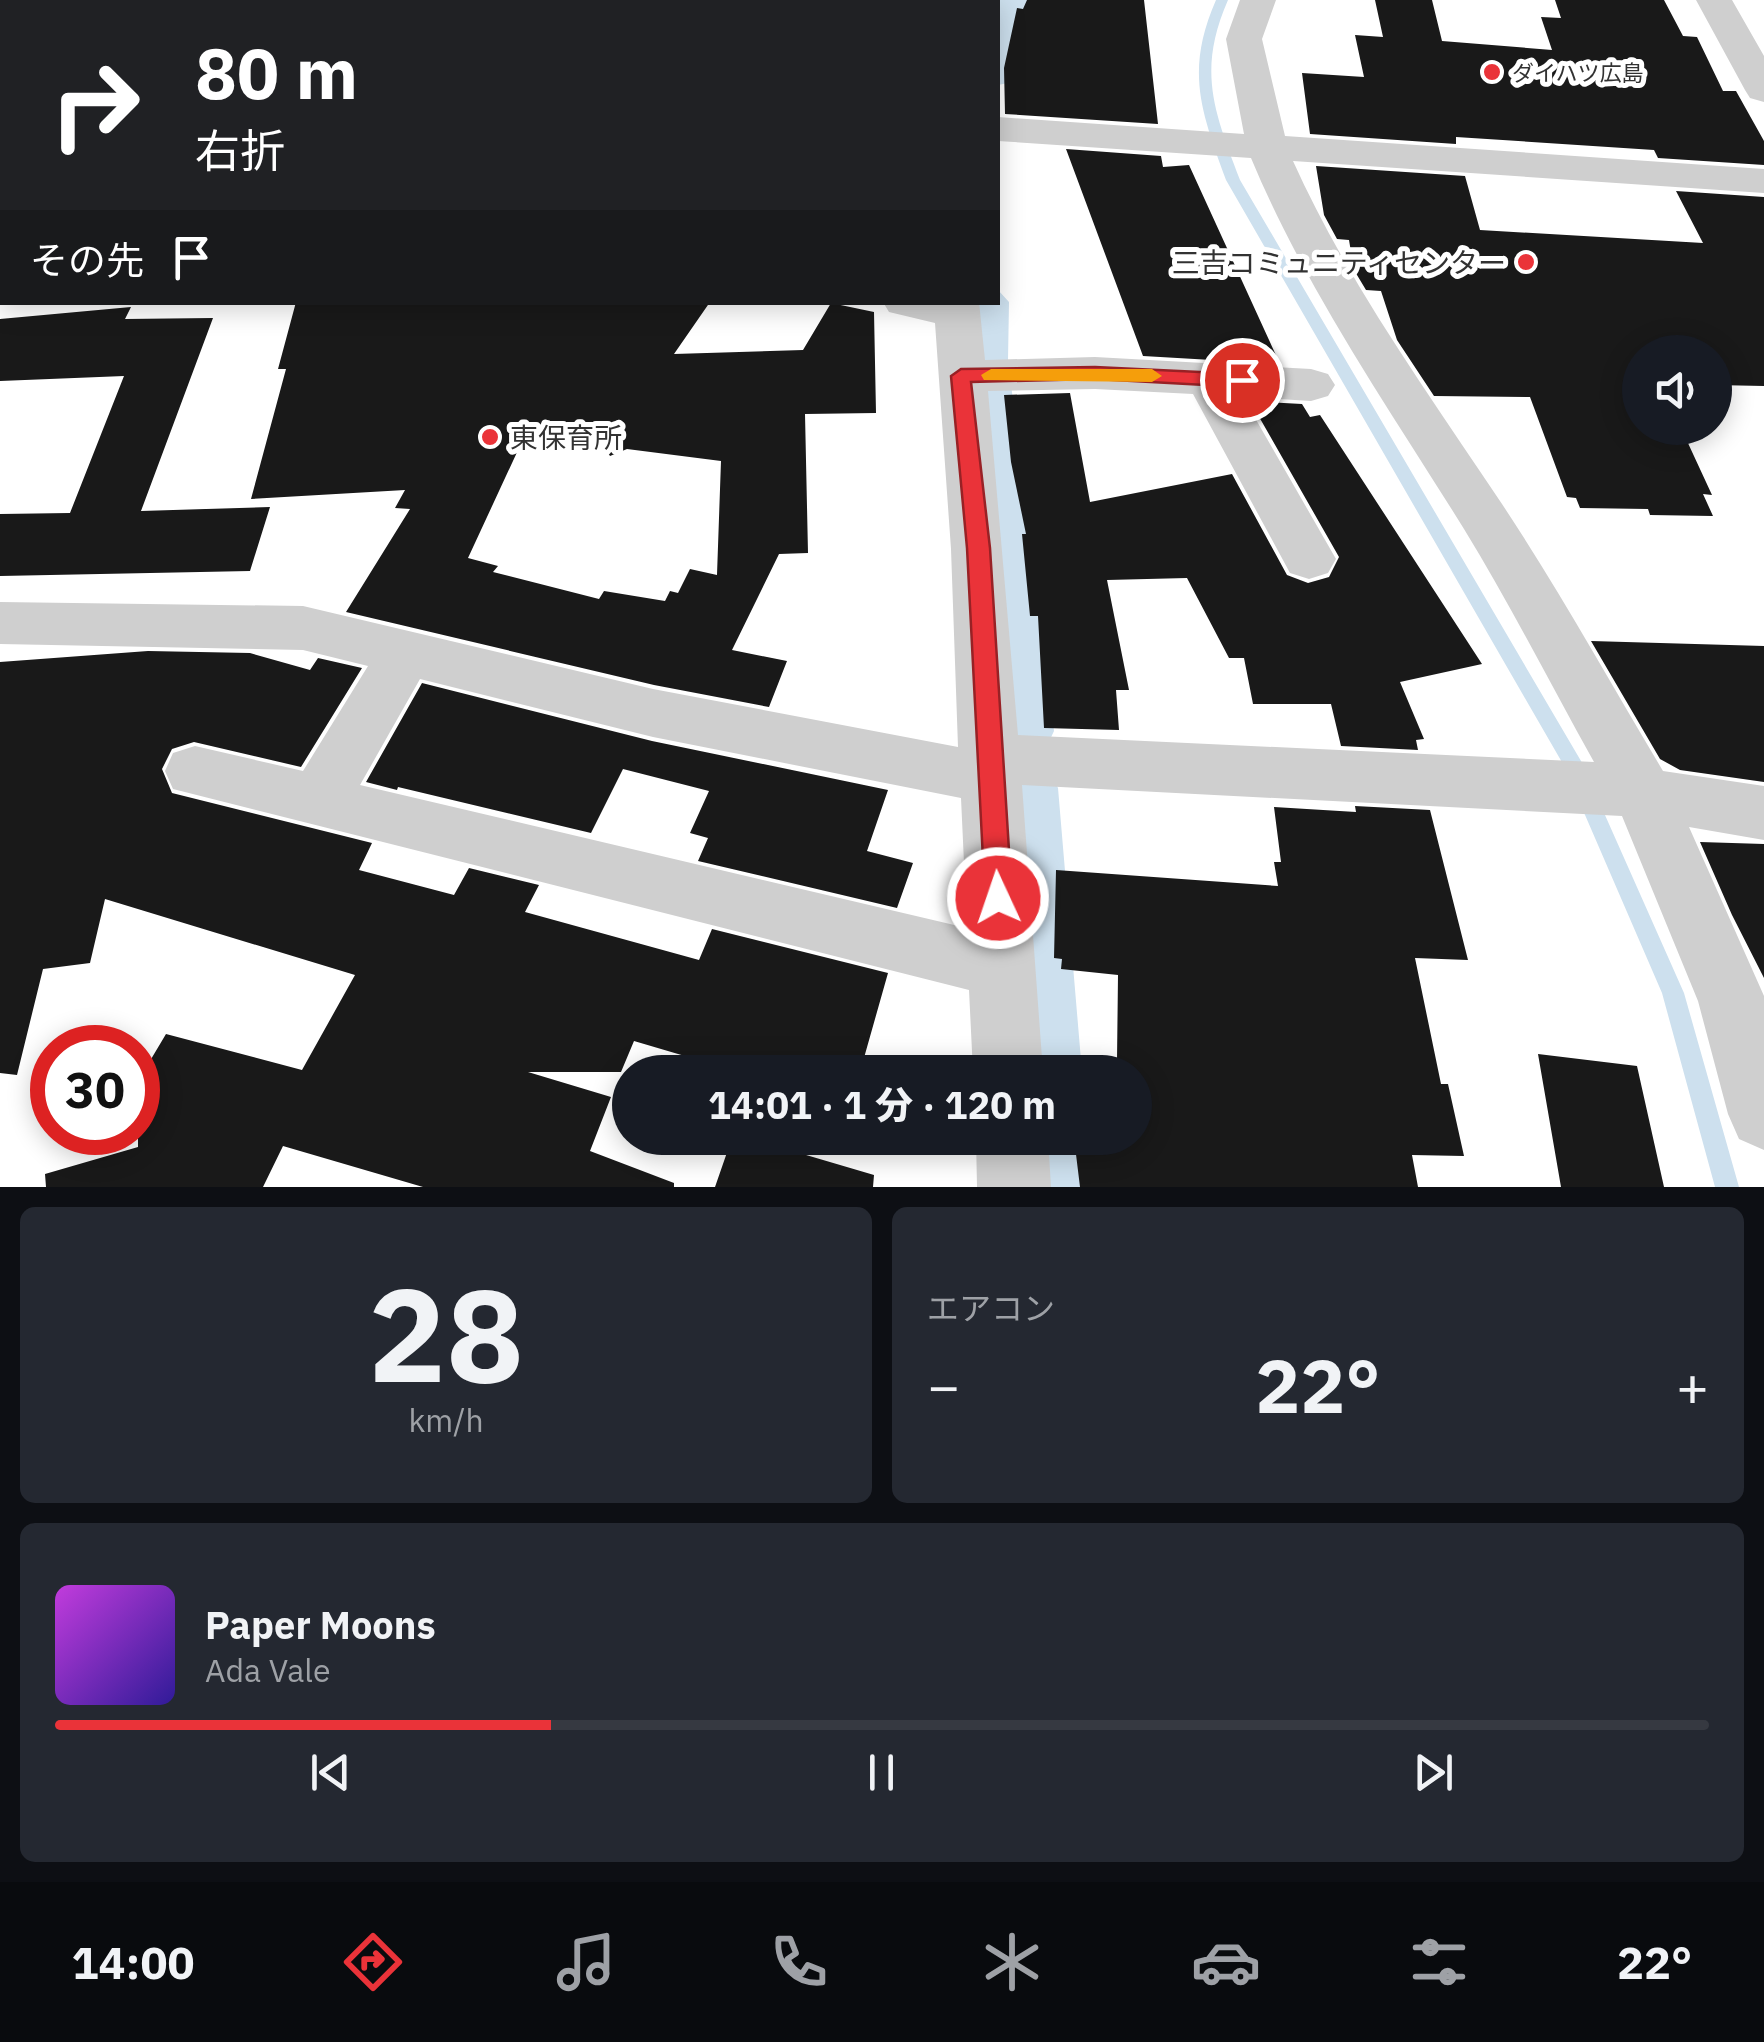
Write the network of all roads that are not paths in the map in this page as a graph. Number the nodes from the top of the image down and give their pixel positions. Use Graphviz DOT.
graph roads {
  1 [pos="1258,0"];
  2 [pos="1714,0"];
  3 [pos="1764,90"];
  4 [pos="1000,130"];
  5 [pos="1260,149"];
  6 [pos="1764,181"];
  7 [pos="938,306"];
  8 [pos="982,375"];
  9 [pos="1208,378"];
  10 [pos="1311,385"];
  11 [pos="1308,558"];
  12 [pos="0,624"];
  13 [pos="406,653"];
  14 [pos="991,761"];
  15 [pos="196,771"];
  16 [pos="1629,791"];
  17 [pos="318,801"];
  18 [pos="1764,813"];
  19 [pos="1002,967"];
  20 [pos="1007,1055"];
  21 [pos="1764,1114"];
  22 [pos="1013,1155"];
  23 [pos="1014,1187"];
  1 -- 5 [label="street"];
  2 -- 3 [label="street"];
  4 -- 5 [label="street"];
  5 -- 6 [label="street"];
  5 -- 16 [label="street"];
  7 -- 8 [label="street"];
  8 -- 9 [label="street"];
  8 -- 14 [label="street"];
  9 -- 10 [label="street"];
  9 -- 11 [label="street"];
  12 -- 13 [label="street"];
  13 -- 14 [label="street"];
  13 -- 17 [label="street"];
  14 -- 16 [label="street"];
  14 -- 19 [label="street"];
  15 -- 17 [label="street"];
  16 -- 18 [label="street"];
  16 -- 21 [label="street"];
  17 -- 19 [label="street"];
  19 -- 20 [label="street"];
  22 -- 23 [label="street"];
}
